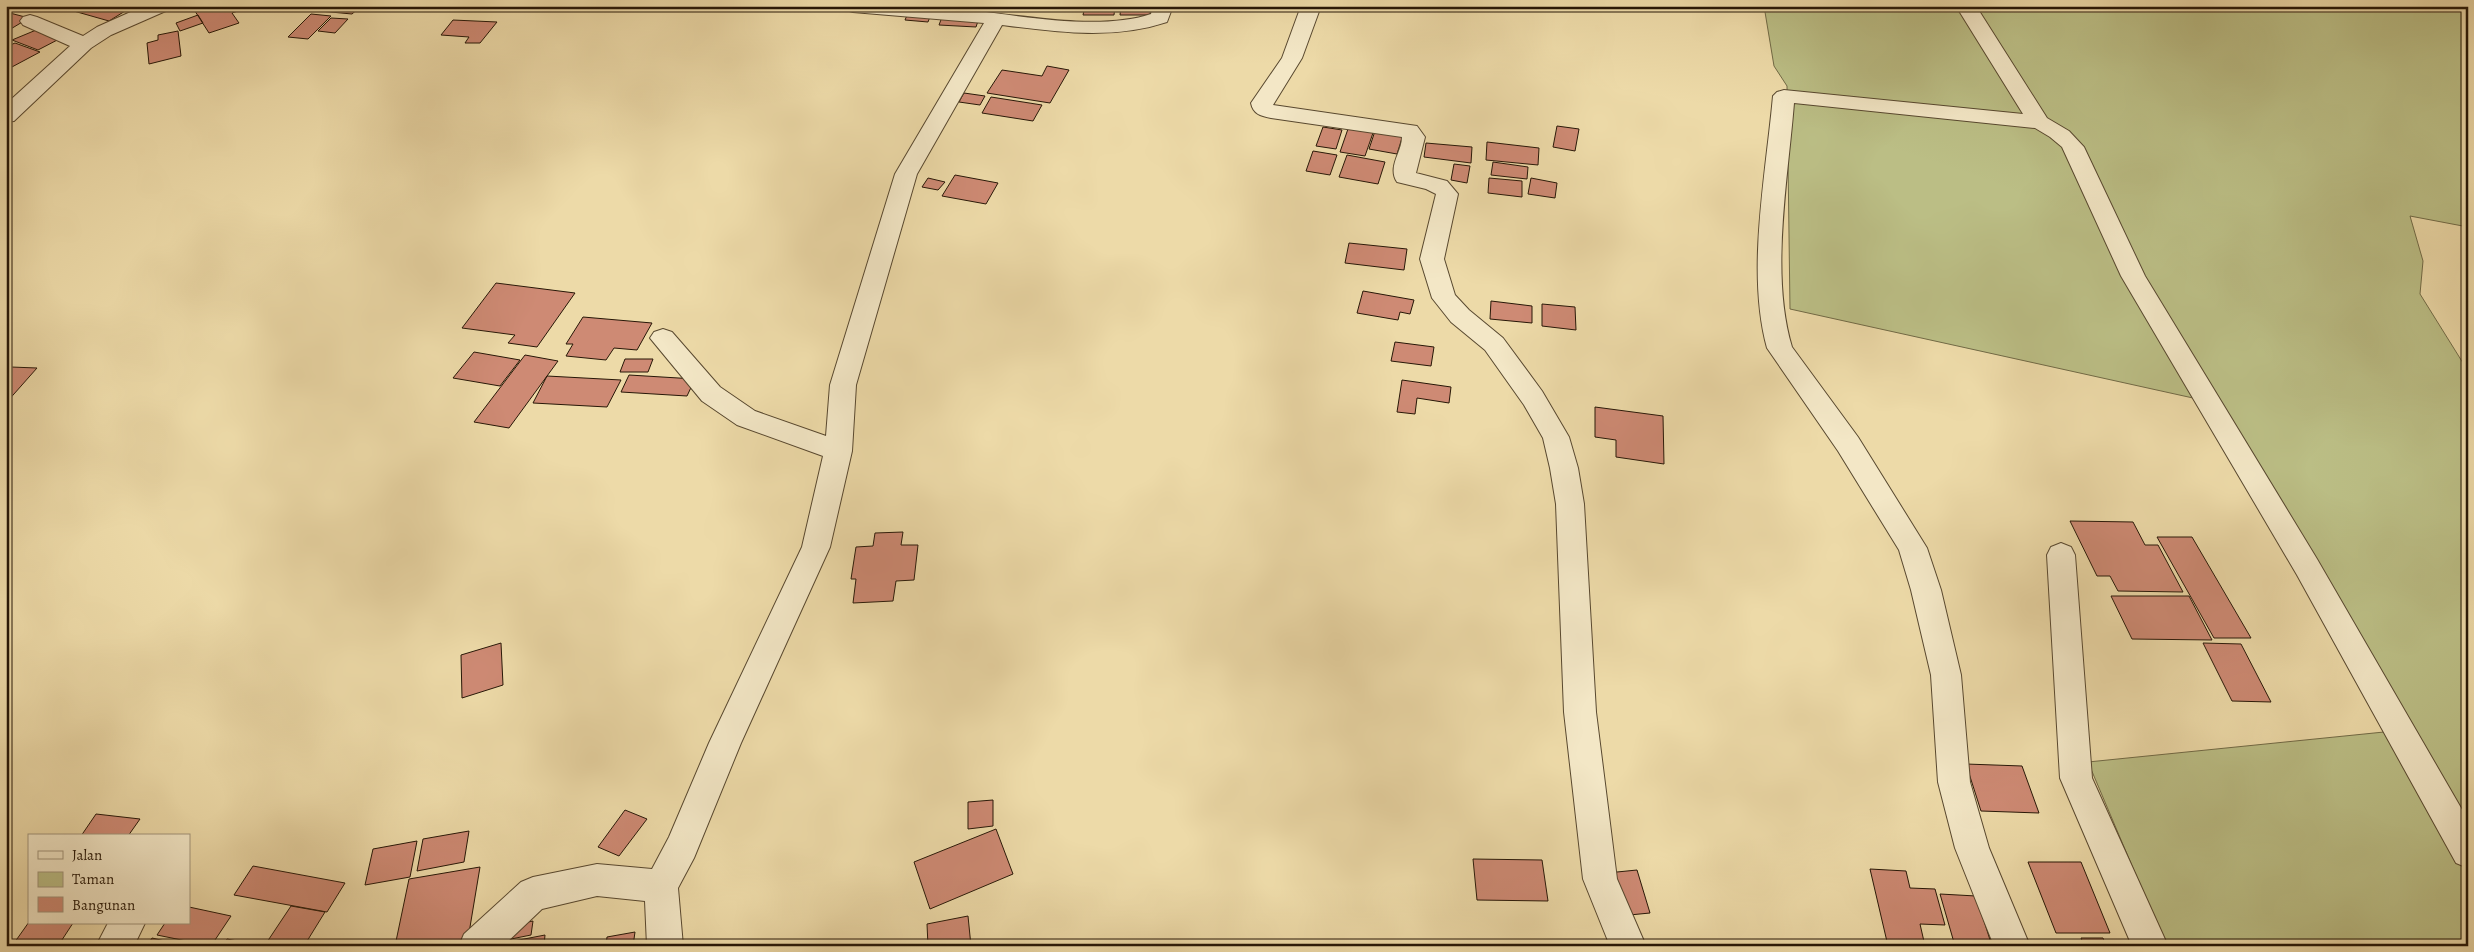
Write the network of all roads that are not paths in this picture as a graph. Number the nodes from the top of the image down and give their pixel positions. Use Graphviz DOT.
graph roads {
  1 [pos="161,6"];
  2 [pos="853,6"];
  3 [pos="1164,6"];
  4 [pos="1311,6"];
  5 [pos="1966,6"];
  6 [pos="958,10"];
  7 [pos="1058,15"];
  8 [pos="996,19"];
  9 [pos="30,21"];
  10 [pos="84,44"];
  11 [pos="6,116"];
  12 [pos="2039,122"];
  13 [pos="663,338"];
  14 [pos="838,451"];
  15 [pos="2061,555"];
  16 [pos="2468,852"];
  17 [pos="661,886"];
  18 [pos="127,924"];
  19 [pos="114,946"];
  20 [pos="477,946"];
  21 [pos="665,946"];
  22 [pos="1628,946"];
  23 [pos="2012,946"];
  24 [pos="2150,946"];
  1 -- 10 [label="street"];
  2 -- 6 [label="street"];
  3 -- 7 [label="street"];
  4 -- 22 [label="street"];
  5 -- 12 [label="street"];
  6 -- 8 [label="street"];
  7 -- 8 [label="street"];
  8 -- 14 [label="street"];
  9 -- 10 [label="street"];
  10 -- 11 [label="street"];
  12 -- 16 [label="street"];
  12 -- 23 [label="street"];
  13 -- 14 [label="street"];
  14 -- 17 [label="street"];
  15 -- 24 [label="street"];
  17 -- 20 [label="street"];
  17 -- 21 [label="street"];
  18 -- 19 [label="street"];
}
